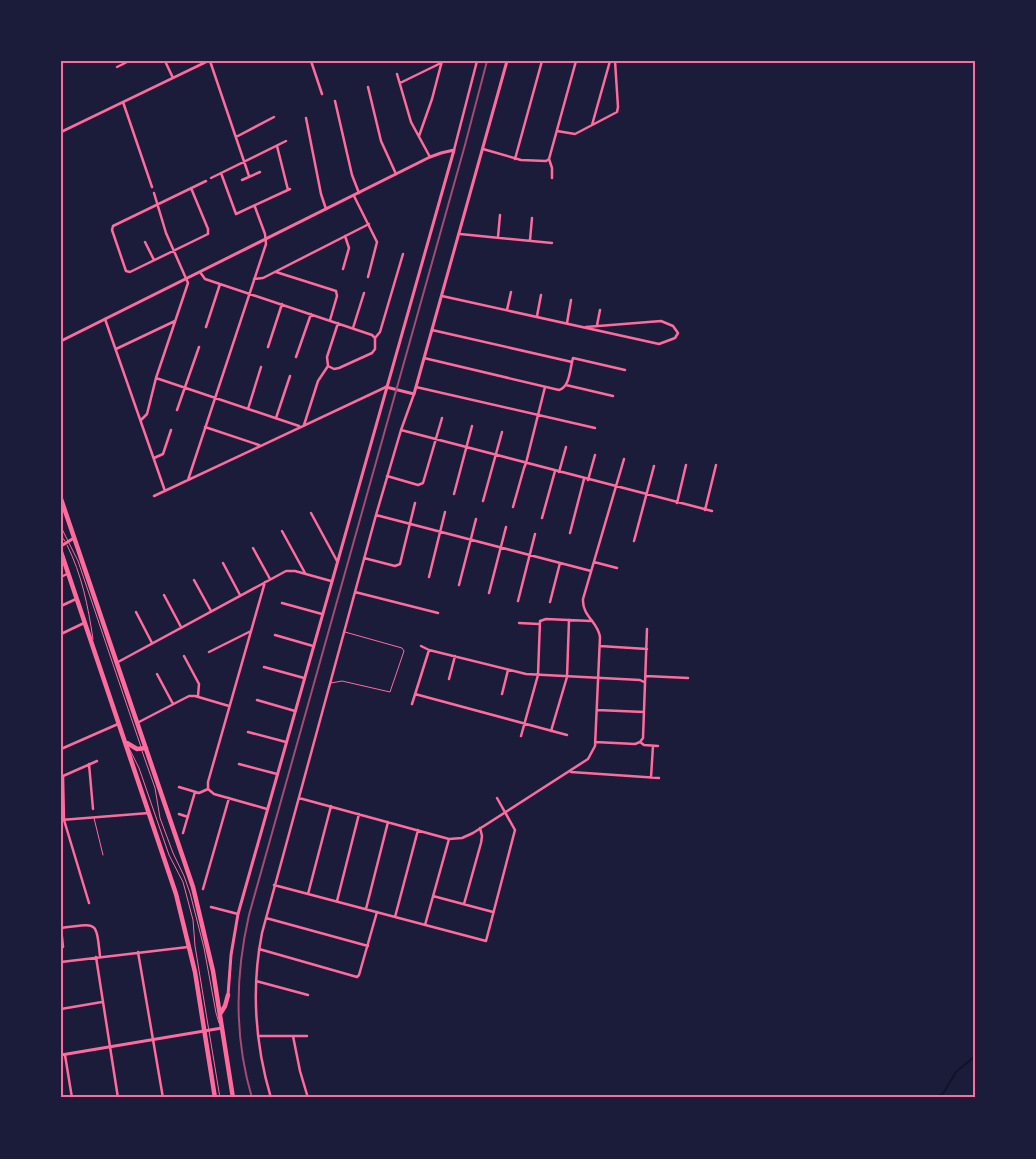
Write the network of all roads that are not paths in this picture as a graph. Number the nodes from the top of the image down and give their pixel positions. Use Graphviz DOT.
graph roads {
  1 [pos="128,61"];
  2 [pos="165,61"];
  3 [pos="209,61"];
  4 [pos="311,61"];
  5 [pos="477,61"];
  6 [pos="507,61"];
  7 [pos="542,61"];
  8 [pos="576,61"];
  9 [pos="610,61"];
  10 [pos="615,61"];
  11 [pos="442,62"];
  12 [pos="117,67"];
  13 [pos="397,74"];
  14 [pos="173,78"];
  15 [pos="400,83"];
  16 [pos="368,87"];
  17 [pos="322,94"];
  18 [pos="335,101"];
  19 [pos="123,102"];
  20 [pos="274,117"];
  21 [pos="306,118"];
  22 [pos="592,126"];
  23 [pos="557,131"];
  24 [pos="61,132"];
  25 [pos="419,136"];
  26 [pos="236,137"];
  27 [pos="286,142"];
  28 [pos="278,146"];
  29 [pos="483,149"];
  30 [pos="454,150"];
  31 [pos="430,157"];
  32 [pos="515,159"];
  33 [pos="549,159"];
  34 [pos="244,162"];
  35 [pos="260,172"];
  36 [pos="221,173"];
  37 [pos="396,174"];
  38 [pos="249,176"];
  39 [pos="210,178"];
  40 [pos="552,178"];
  41 [pos="242,180"];
  42 [pos="206,181"];
  43 [pos="152,187"];
  44 [pos="191,188"];
  45 [pos="154,193"];
  46 [pos="359,193"];
  47 [pos="354,196"];
  48 [pos="157,204"];
  49 [pos="255,206"];
  50 [pos="327,209"];
  51 [pos="500,215"];
  52 [pos="532,218"];
  53 [pos="368,224"];
  54 [pos="460,234"];
  55 [pos="345,236"];
  56 [pos="498,238"];
  57 [pos="266,240"];
  58 [pos="530,240"];
  59 [pos="145,242"];
  60 [pos="552,243"];
  61 [pos="174,251"];
  62 [pos="403,254"];
  63 [pos="154,260"];
  64 [pos="343,269"];
  65 [pos="200,272"];
  66 [pos="276,272"];
  67 [pos="368,277"];
  68 [pos="187,279"];
  69 [pos="254,279"];
  70 [pos="220,284"];
  71 [pos="511,292"];
  72 [pos="249,293"];
  73 [pos="364,293"];
  74 [pos="541,295"];
  75 [pos="442,296"];
  76 [pos="571,300"];
  77 [pos="282,304"];
  78 [pos="507,310"];
  79 [pos="600,310"];
  80 [pos="311,314"];
  81 [pos="537,316"];
  82 [pos="105,319"];
  83 [pos="176,320"];
  84 [pos="330,320"];
  85 [pos="567,322"];
  86 [pos="338,323"];
  87 [pos="597,325"];
  88 [pos="206,326"];
  89 [pos="586,326"];
  90 [pos="353,328"];
  91 [pos="432,330"];
  92 [pos="375,338"];
  93 [pos="61,341"];
  94 [pos="199,347"];
  95 [pos="268,347"];
  96 [pos="116,349"];
  97 [pos="296,357"];
  98 [pos="424,358"];
  99 [pos="572,360"];
  100 [pos="328,366"];
  101 [pos="261,367"];
  102 [pos="625,370"];
  103 [pos="290,376"];
  104 [pos="156,378"];
  105 [pos="566,385"];
  106 [pos="185,387"];
  107 [pos="386,387"];
  108 [pos="416,387"];
  109 [pos="545,387"];
  110 [pos="414,394"];
  111 [pos="613,396"];
  112 [pos="214,398"];
  113 [pos="248,409"];
  114 [pos="177,410"];
  115 [pos="538,415"];
  116 [pos="276,418"];
  117 [pos="442,418"];
  118 [pos="140,420"];
  119 [pos="302,426"];
  120 [pos="472,426"];
  121 [pos="205,427"];
  122 [pos="595,428"];
  123 [pos="171,430"];
  124 [pos="401,430"];
  125 [pos="502,432"];
  126 [pos="436,439"];
  127 [pos="260,446"];
  128 [pos="566,447"];
  129 [pos="466,448"];
  130 [pos="496,455"];
  131 [pos="595,455"];
  132 [pos="154,458"];
  133 [pos="624,458"];
  134 [pos="526,463"];
  135 [pos="686,465"];
  136 [pos="716,465"];
  137 [pos="654,466"];
  138 [pos="554,471"];
  139 [pos="559,472"];
  140 [pos="387,476"];
  141 [pos="586,479"];
  142 [pos="188,480"];
  143 [pos="616,487"];
  144 [pos="165,491"];
  145 [pos="454,494"];
  146 [pos="646,495"];
  147 [pos="154,496"];
  148 [pos="61,498"];
  149 [pos="483,501"];
  150 [pos="416,503"];
  151 [pos="678,503"];
  152 [pos="513,507"];
  153 [pos="705,510"];
  154 [pos="446,512"];
  155 [pos="712,512"];
  156 [pos="311,513"];
  157 [pos="376,515"];
  158 [pos="542,518"];
  159 [pos="476,519"];
  160 [pos="410,524"];
  161 [pos="61,527"];
  162 [pos="506,527"];
  163 [pos="282,531"];
  164 [pos="440,532"];
  165 [pos="570,533"];
  166 [pos="535,534"];
  167 [pos="61,536"];
  168 [pos="75,538"];
  169 [pos="471,540"];
  170 [pos="634,541"];
  171 [pos="67,543"];
  172 [pos="61,546"];
  173 [pos="501,547"];
  174 [pos="253,548"];
  175 [pos="61,552"];
  176 [pos="530,555"];
  177 [pos="364,558"];
  178 [pos="337,561"];
  179 [pos="594,562"];
  180 [pos="560,563"];
  181 [pos="223,564"];
  182 [pos="617,568"];
  183 [pos="591,571"];
  184 [pos="305,573"];
  185 [pos="69,574"];
  186 [pos="61,577"];
  187 [pos="429,577"];
  188 [pos="270,579"];
  189 [pos="194,580"];
  190 [pos="331,581"];
  191 [pos="265,582"];
  192 [pos="459,585"];
  193 [pos="355,592"];
  194 [pos="489,592"];
  195 [pos="164,595"];
  196 [pos="240,595"];
  197 [pos="77,598"];
  198 [pos="518,601"];
  199 [pos="550,602"];
  200 [pos="282,603"];
  201 [pos="61,606"];
  202 [pos="211,611"];
  203 [pos="136,612"];
  204 [pos="438,613"];
  205 [pos="322,614"];
  206 [pos="569,620"];
  207 [pos="85,621"];
  208 [pos="592,622"];
  209 [pos="520,623"];
  210 [pos="539,624"];
  211 [pos="181,627"];
  212 [pos="647,629"];
  213 [pos="251,631"];
  214 [pos="344,632"];
  215 [pos="61,634"];
  216 [pos="275,635"];
  217 [pos="152,643"];
  218 [pos="313,646"];
  219 [pos="421,646"];
  220 [pos="600,646"];
  221 [pos="93,647"];
  222 [pos="647,649"];
  223 [pos="430,650"];
  224 [pos="209,652"];
  225 [pos="184,656"];
  226 [pos="455,656"];
  227 [pos="116,663"];
  228 [pos="264,667"];
  229 [pos="508,670"];
  230 [pos="157,674"];
  231 [pos="538,675"];
  232 [pos="567,676"];
  233 [pos="646,676"];
  234 [pos="304,678"];
  235 [pos="598,678"];
  236 [pos="688,678"];
  237 [pos="449,679"];
  238 [pos="644,682"];
  239 [pos="330,683"];
  240 [pos="415,694"];
  241 [pos="502,694"];
  242 [pos="198,696"];
  243 [pos="257,700"];
  244 [pos="173,704"];
  245 [pos="412,704"];
  246 [pos="230,706"];
  247 [pos="597,710"];
  248 [pos="295,711"];
  249 [pos="644,712"];
  250 [pos="119,723"];
  251 [pos="524,723"];
  252 [pos="137,724"];
  253 [pos="552,731"];
  254 [pos="248,732"];
  255 [pos="567,735"];
  256 [pos="521,736"];
  257 [pos="126,742"];
  258 [pos="286,742"];
  259 [pos="595,742"];
  260 [pos="640,742"];
  261 [pos="653,746"];
  262 [pos="658,746"];
  263 [pos="61,749"];
  264 [pos="144,749"];
  265 [pos="97,761"];
  266 [pos="89,764"];
  267 [pos="239,764"];
  268 [pos="570,772"];
  269 [pos="277,774"];
  270 [pos="651,777"];
  271 [pos="659,778"];
  272 [pos="179,787"];
  273 [pos="208,790"];
  274 [pos="195,792"];
  275 [pos="229,798"];
  276 [pos="299,798"];
  277 [pos="497,798"];
  278 [pos="331,806"];
  279 [pos="93,809"];
  280 [pos="267,809"];
  281 [pos="506,812"];
  282 [pos="150,813"];
  283 [pos="179,814"];
  284 [pos="359,814"];
  285 [pos="188,817"];
  286 [pos="94,818"];
  287 [pos="63,820"];
  288 [pos="388,822"];
  289 [pos="480,828"];
  290 [pos="418,830"];
  291 [pos="182,833"];
  292 [pos="449,839"];
  293 [pos="103,855"];
  294 [pos="274,885"];
  295 [pos="203,889"];
  296 [pos="308,894"];
  297 [pos="433,896"];
  298 [pos="337,901"];
  299 [pos="89,903"];
  300 [pos="464,904"];
  301 [pos="211,907"];
  302 [pos="366,909"];
  303 [pos="377,912"];
  304 [pos="493,912"];
  305 [pos="238,914"];
  306 [pos="395,917"];
  307 [pos="266,918"];
  308 [pos="425,925"];
  309 [pos="61,928"];
  310 [pos="190,946"];
  311 [pos="368,946"];
  312 [pos="63,947"];
  313 [pos="259,949"];
  314 [pos="138,952"];
  315 [pos="100,956"];
  316 [pos="96,957"];
  317 [pos="61,962"];
  318 [pos="256,981"];
  319 [pos="228,995"];
  320 [pos="308,995"];
  321 [pos="102,1002"];
  322 [pos="61,1009"];
  323 [pos="220,1014"];
  324 [pos="222,1028"];
  325 [pos="207,1030"];
  326 [pos="258,1036"];
  327 [pos="293,1036"];
  328 [pos="307,1036"];
  329 [pos="152,1039"];
  330 [pos="109,1046"];
  331 [pos="63,1054"];
  332 [pos="72,1098"];
  333 [pos="118,1098"];
  334 [pos="163,1098"];
  335 [pos="215,1098"];
  336 [pos="220,1098"];
  337 [pos="233,1098"];
  338 [pos="271,1098"];
  339 [pos="308,1098"];
  1 -- 12 [label="street"];
  2 -- 14 [label="street"];
  3 -- 14 [label="street"];
  3 -- 26 [label="street"];
  4 -- 17 [label="street"];
  5 -- 30 [label="street"];
  6 -- 29 [label="street"];
  7 -- 32 [label="street"];
  8 -- 23 [label="street"];
  9 -- 22 [label="street"];
  10 -- 22 [label="street"];
  11 -- 15 [label="street"];
  11 -- 25 [label="street"];
  13 -- 15 [label="street"];
  14 -- 19 [label="street"];
  15 -- 25 [label="street"];
  16 -- 37 [label="street"];
  18 -- 46 [label="street"];
  19 -- 24 [label="street"];
  19 -- 43 [label="street"];
  20 -- 26 [label="street"];
  21 -- 50 [label="street"];
  22 -- 23 [label="street"];
  23 -- 33 [label="street"];
  25 -- 31 [label="street"];
  26 -- 34 [label="street"];
  27 -- 28 [label="street"];
  28 -- 34 [label="street"];
  28 -- 49 [label="street"];
  29 -- 32 [label="street"];
  29 -- 54 [label="street"];
  30 -- 31 [label="street"];
  30 -- 107 [label="street"];
  31 -- 37 [label="street"];
  32 -- 33 [label="street"];
  33 -- 40 [label="street"];
  34 -- 36 [label="street"];
  34 -- 38 [label="street"];
  35 -- 38 [label="street"];
  36 -- 39 [label="street"];
  36 -- 49 [label="street"];
  37 -- 46 [label="street"];
  38 -- 41 [label="street"];
  42 -- 44 [label="street"];
  44 -- 48 [label="street"];
  44 -- 61 [label="street"];
  45 -- 48 [label="street"];
  46 -- 47 [label="street"];
  47 -- 50 [label="street"];
  47 -- 53 [label="street"];
  48 -- 61 [label="street"];
  48 -- 63 [label="street"];
  49 -- 57 [label="street"];
  50 -- 57 [label="street"];
  51 -- 56 [label="street"];
  52 -- 58 [label="street"];
  53 -- 55 [label="street"];
  53 -- 67 [label="street"];
  54 -- 56 [label="street"];
  54 -- 75 [label="street"];
  55 -- 64 [label="street"];
  55 -- 66 [label="street"];
  56 -- 58 [label="street"];
  57 -- 65 [label="street"];
  57 -- 69 [label="street"];
  58 -- 60 [label="street"];
  59 -- 63 [label="street"];
  61 -- 63 [label="street"];
  61 -- 68 [label="street"];
  62 -- 92 [label="street"];
  65 -- 68 [label="street"];
  65 -- 70 [label="street"];
  66 -- 69 [label="street"];
  66 -- 84 [label="street"];
  68 -- 82 [label="street"];
  68 -- 83 [label="street"];
  69 -- 72 [label="street"];
  70 -- 72 [label="street"];
  70 -- 88 [label="street"];
  71 -- 78 [label="street"];
  72 -- 77 [label="street"];
  72 -- 112 [label="street"];
  73 -- 90 [label="street"];
  74 -- 81 [label="street"];
  75 -- 78 [label="street"];
  75 -- 91 [label="street"];
  76 -- 85 [label="street"];
  77 -- 80 [label="street"];
  77 -- 95 [label="street"];
  78 -- 81 [label="street"];
  79 -- 87 [label="street"];
  80 -- 84 [label="street"];
  80 -- 97 [label="street"];
  81 -- 85 [label="street"];
  82 -- 93 [label="street"];
  82 -- 96 [label="street"];
  83 -- 96 [label="street"];
  83 -- 104 [label="street"];
  84 -- 86 [label="street"];
  85 -- 89 [label="street"];
  86 -- 90 [label="street"];
  86 -- 100 [label="street"];
  87 -- 89 [label="street"];
  87 -- 89 [label="street"];
  90 -- 92 [label="street"];
  91 -- 98 [label="street"];
  91 -- 99 [label="street"];
  92 -- 100 [label="street"];
  94 -- 106 [label="street"];
  96 -- 118 [label="street"];
  98 -- 108 [label="street"];
  98 -- 109 [label="street"];
  99 -- 102 [label="street"];
  99 -- 105 [label="street"];
  100 -- 119 [label="street"];
  101 -- 113 [label="street"];
  103 -- 116 [label="street"];
  104 -- 106 [label="street"];
  104 -- 118 [label="street"];
  105 -- 109 [label="street"];
  105 -- 111 [label="street"];
  106 -- 112 [label="street"];
  106 -- 114 [label="street"];
  107 -- 110 [label="street"];
  107 -- 119 [label="street"];
  107 -- 178 [label="street"];
  108 -- 110 [label="street"];
  108 -- 115 [label="street"];
  109 -- 115 [label="street"];
  110 -- 124 [label="street"];
  112 -- 113 [label="street"];
  112 -- 121 [label="street"];
  113 -- 116 [label="street"];
  115 -- 122 [label="street"];
  115 -- 134 [label="street"];
  116 -- 119 [label="street"];
  117 -- 126 [label="street"];
  118 -- 132 [label="street"];
  119 -- 127 [label="street"];
  120 -- 129 [label="street"];
  121 -- 127 [label="street"];
  121 -- 142 [label="street"];
  123 -- 132 [label="street"];
  124 -- 126 [label="street"];
  124 -- 140 [label="street"];
  125 -- 130 [label="street"];
  126 -- 129 [label="street"];
  126 -- 140 [label="street"];
  127 -- 142 [label="street"];
  128 -- 139 [label="street"];
  129 -- 130 [label="street"];
  129 -- 145 [label="street"];
  130 -- 134 [label="street"];
  130 -- 149 [label="street"];
  131 -- 141 [label="street"];
  132 -- 144 [label="street"];
  133 -- 143 [label="street"];
  134 -- 138 [label="street"];
  134 -- 152 [label="street"];
  135 -- 151 [label="street"];
  136 -- 153 [label="street"];
  137 -- 146 [label="street"];
  138 -- 139 [label="street"];
  138 -- 158 [label="street"];
  139 -- 141 [label="street"];
  140 -- 157 [label="street"];
  141 -- 143 [label="street"];
  141 -- 165 [label="street"];
  142 -- 144 [label="street"];
  143 -- 146 [label="street"];
  143 -- 179 [label="street"];
  144 -- 147 [label="street"];
  146 -- 151 [label="street"];
  146 -- 170 [label="street"];
  148 -- 168 [label="main road"];
  150 -- 160 [label="street"];
  151 -- 153 [label="street"];
  153 -- 155 [label="street"];
  154 -- 164 [label="street"];
  156 -- 178 [label="street"];
  157 -- 160 [label="street"];
  157 -- 177 [label="street"];
  159 -- 169 [label="street"];
  160 -- 164 [label="street"];
  160 -- 177 [label="street"];
  161 -- 171 [label="lane"];
  162 -- 173 [label="street"];
  163 -- 184 [label="street"];
  164 -- 169 [label="street"];
  164 -- 187 [label="street"];
  166 -- 176 [label="street"];
  167 -- 171 [label="lane"];
  168 -- 171 [label="street"];
  168 -- 227 [label="main road"];
  169 -- 173 [label="street"];
  169 -- 192 [label="street"];
  171 -- 172 [label="street"];
  171 -- 221 [label="lane"];
  171 -- 264 [label="lane"];
  173 -- 176 [label="street"];
  173 -- 194 [label="street"];
  174 -- 188 [label="street"];
  175 -- 185 [label="main road"];
  176 -- 180 [label="street"];
  176 -- 198 [label="street"];
  177 -- 193 [label="street"];
  178 -- 190 [label="street"];
  179 -- 182 [label="street"];
  179 -- 183 [label="street"];
  180 -- 183 [label="street"];
  180 -- 199 [label="street"];
  181 -- 196 [label="street"];
  183 -- 208 [label="street"];
  184 -- 188 [label="street"];
  184 -- 190 [label="street"];
  185 -- 186 [label="street"];
  185 -- 197 [label="main road"];
  188 -- 191 [label="street"];
  189 -- 202 [label="street"];
  190 -- 205 [label="street"];
  191 -- 196 [label="street"];
  191 -- 213 [label="street"];
  193 -- 204 [label="street"];
  193 -- 214 [label="street"];
  195 -- 211 [label="street"];
  196 -- 202 [label="street"];
  197 -- 201 [label="street"];
  197 -- 207 [label="main road"];
  200 -- 205 [label="street"];
  202 -- 211 [label="street"];
  203 -- 217 [label="street"];
  205 -- 218 [label="street"];
  206 -- 208 [label="street"];
  206 -- 210 [label="street"];
  206 -- 232 [label="street"];
  207 -- 215 [label="street"];
  207 -- 221 [label="main road"];
  208 -- 220 [label="street"];
  209 -- 210 [label="street"];
  210 -- 231 [label="street"];
  211 -- 217 [label="street"];
  212 -- 222 [label="street"];
  213 -- 224 [label="street"];
  213 -- 246 [label="street"];
  214 -- 239 [label="street"];
  214 -- 239 [label="lane"];
  216 -- 218 [label="street"];
  217 -- 227 [label="street"];
  218 -- 234 [label="street"];
  219 -- 223 [label="street"];
  220 -- 222 [label="street"];
  220 -- 235 [label="street"];
  221 -- 250 [label="main road"];
  222 -- 233 [label="street"];
  223 -- 226 [label="street"];
  223 -- 240 [label="street"];
  225 -- 242 [label="street"];
  226 -- 229 [label="street"];
  226 -- 237 [label="street"];
  227 -- 252 [label="main road"];
  228 -- 234 [label="street"];
  229 -- 231 [label="street"];
  229 -- 241 [label="street"];
  230 -- 244 [label="street"];
  231 -- 232 [label="street"];
  231 -- 251 [label="street"];
  232 -- 235 [label="street"];
  232 -- 253 [label="street"];
  233 -- 236 [label="street"];
  233 -- 238 [label="street"];
  234 -- 248 [label="street"];
  235 -- 238 [label="street"];
  235 -- 247 [label="street"];
  238 -- 249 [label="street"];
  239 -- 276 [label="street"];
  240 -- 245 [label="street"];
  240 -- 251 [label="street"];
  242 -- 244 [label="street"];
  242 -- 246 [label="street"];
  243 -- 248 [label="street"];
  244 -- 252 [label="street"];
  246 -- 273 [label="street"];
  247 -- 249 [label="street"];
  247 -- 259 [label="street"];
  248 -- 258 [label="street"];
  249 -- 260 [label="street"];
  250 -- 257 [label="main road"];
  250 -- 263 [label="street"];
  251 -- 253 [label="street"];
  251 -- 256 [label="street"];
  252 -- 264 [label="main road"];
  253 -- 255 [label="street"];
  254 -- 258 [label="street"];
  257 -- 264 [label="main road"];
  257 -- 282 [label="main road"];
  257 -- 325 [label="lane"];
  258 -- 269 [label="street"];
  259 -- 260 [label="street"];
  259 -- 268 [label="street"];
  260 -- 261 [label="street"];
  261 -- 262 [label="street"];
  261 -- 270 [label="street"];
  264 -- 323 [label="main road"];
  264 -- 324 [label="lane"];
  265 -- 266 [label="street"];
  266 -- 279 [label="street"];
  266 -- 287 [label="street"];
  267 -- 269 [label="street"];
  268 -- 270 [label="street"];
  268 -- 281 [label="street"];
  269 -- 280 [label="street"];
  270 -- 271 [label="street"];
  272 -- 274 [label="street"];
  273 -- 274 [label="street"];
  273 -- 275 [label="street"];
  274 -- 285 [label="street"];
  275 -- 280 [label="street"];
  275 -- 295 [label="street"];
  276 -- 278 [label="street"];
  276 -- 294 [label="street"];
  277 -- 281 [label="street"];
  278 -- 284 [label="street"];
  278 -- 296 [label="street"];
  280 -- 305 [label="street"];
  281 -- 289 [label="street"];
  281 -- 304 [label="street"];
  282 -- 286 [label="street"];
  282 -- 310 [label="main road"];
  283 -- 285 [label="street"];
  284 -- 288 [label="street"];
  284 -- 298 [label="street"];
  285 -- 291 [label="street"];
  286 -- 287 [label="street"];
  286 -- 293 [label="lane"];
  287 -- 299 [label="street"];
  288 -- 290 [label="street"];
  288 -- 302 [label="street"];
  289 -- 292 [label="street"];
  289 -- 300 [label="street"];
  290 -- 292 [label="street"];
  290 -- 306 [label="street"];
  292 -- 297 [label="street"];
  294 -- 296 [label="street"];
  294 -- 307 [label="street"];
  296 -- 298 [label="street"];
  297 -- 300 [label="street"];
  297 -- 308 [label="street"];
  298 -- 302 [label="street"];
  300 -- 304 [label="street"];
  301 -- 305 [label="street"];
  302 -- 303 [label="street"];
  303 -- 306 [label="street"];
  303 -- 311 [label="street"];
  304 -- 308 [label="street"];
  305 -- 319 [label="street"];
  306 -- 308 [label="street"];
  307 -- 311 [label="street"];
  307 -- 313 [label="street"];
  309 -- 312 [label="street"];
  309 -- 315 [label="street"];
  310 -- 314 [label="street"];
  310 -- 325 [label="main road"];
  311 -- 313 [label="street"];
  313 -- 318 [label="street"];
  314 -- 315 [label="street"];
  314 -- 329 [label="street"];
  315 -- 316 [label="street"];
  316 -- 317 [label="street"];
  316 -- 321 [label="street"];
  318 -- 320 [label="street"];
  318 -- 326 [label="street"];
  319 -- 323 [label="main road"];
  321 -- 322 [label="street"];
  321 -- 330 [label="street"];
  323 -- 324 [label="main road"];
  324 -- 325 [label="street"];
  324 -- 337 [label="main road"];
  325 -- 329 [label="street"];
  325 -- 335 [label="main road"];
  325 -- 336 [label="lane"];
  326 -- 327 [label="street"];
  326 -- 338 [label="street"];
  327 -- 328 [label="street"];
  327 -- 339 [label="street"];
  329 -- 330 [label="street"];
  329 -- 334 [label="street"];
  330 -- 331 [label="street"];
  330 -- 333 [label="street"];
  331 -- 332 [label="street"];
}
